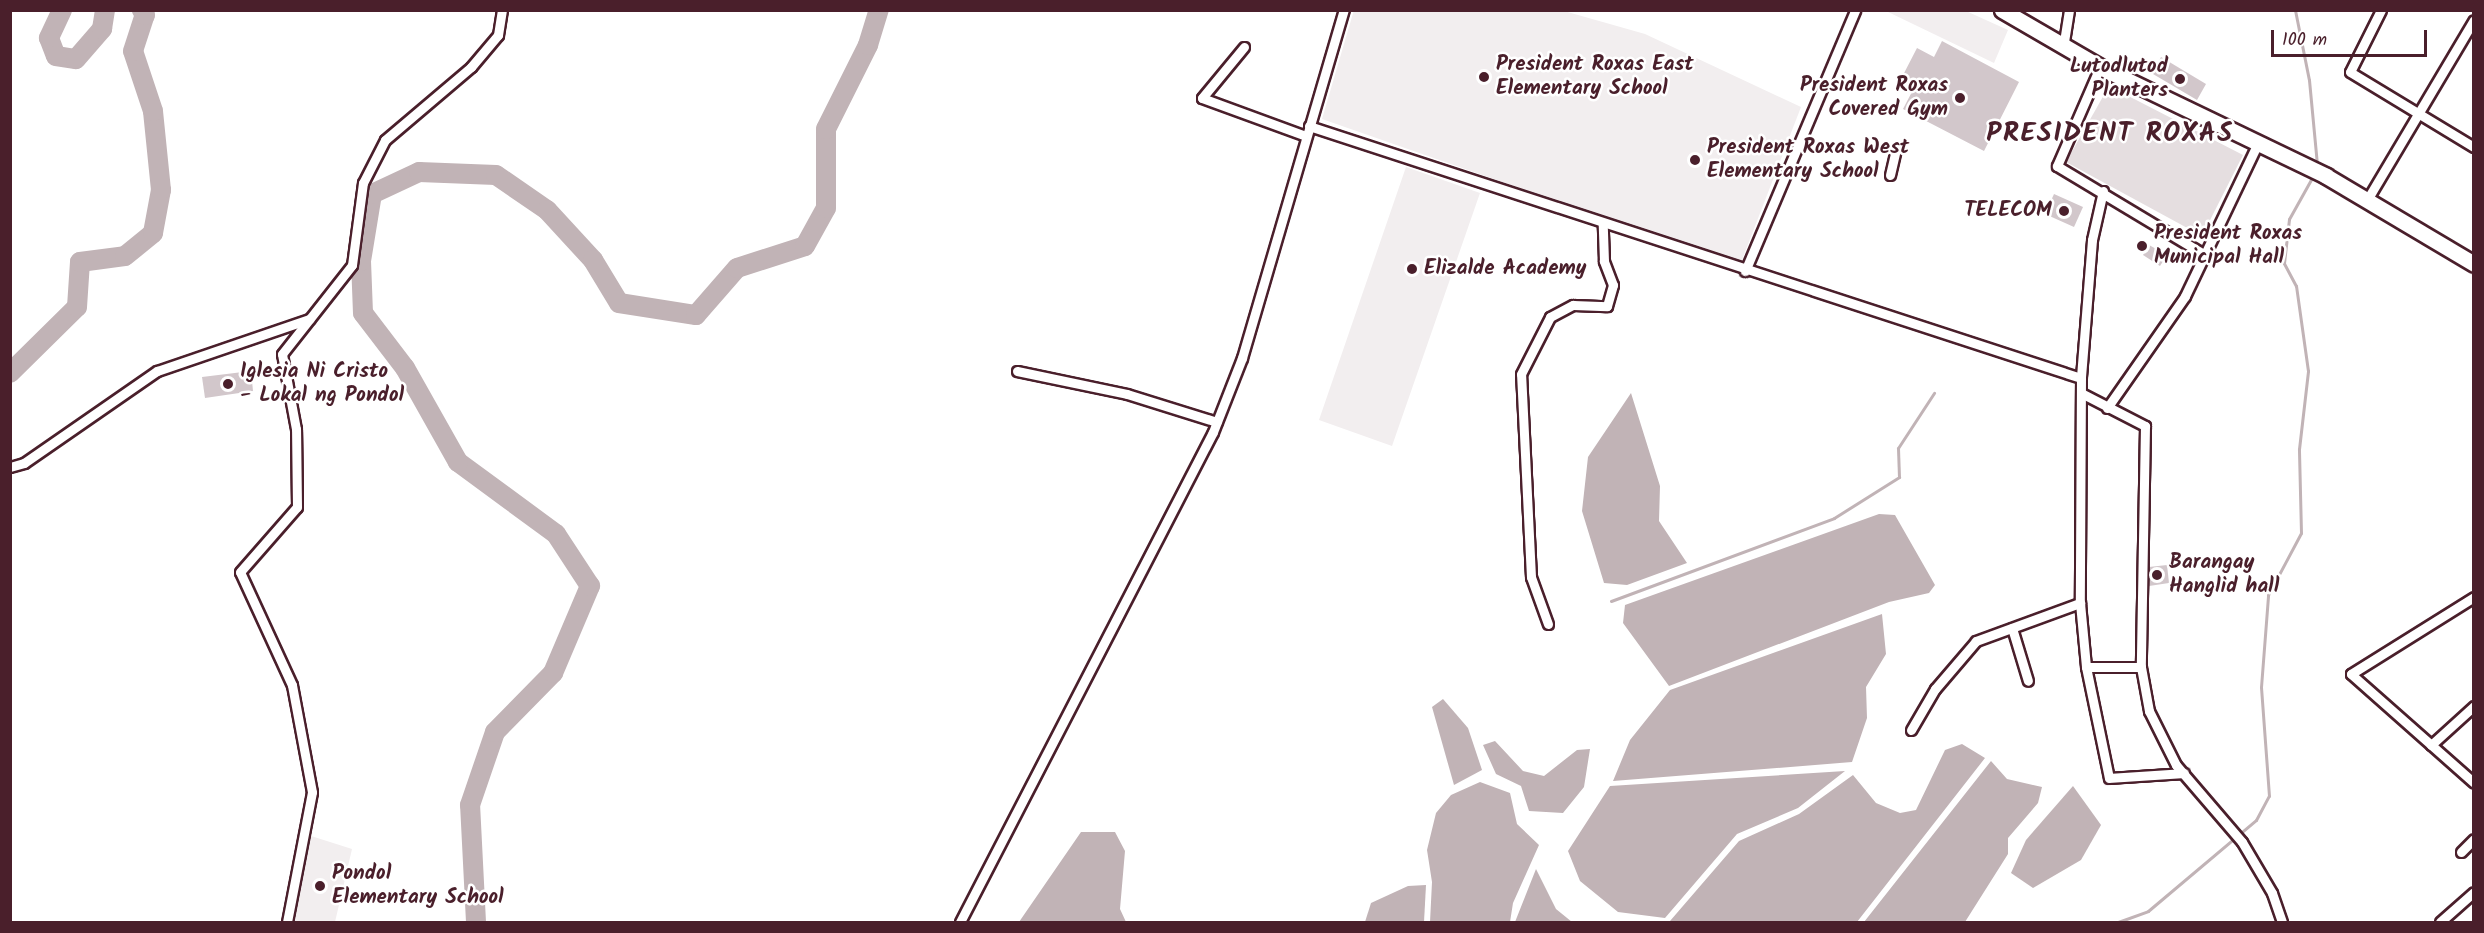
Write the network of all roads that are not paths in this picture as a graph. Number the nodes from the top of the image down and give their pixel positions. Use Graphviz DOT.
graph roads {
  1 [pos="502,10"];
  2 [pos="1344,10"];
  3 [pos="1856,10"];
  4 [pos="2002,10"];
  5 [pos="2069,10"];
  6 [pos="2381,10"];
  7 [pos="2474,20"];
  8 [pos="1244,47"];
  9 [pos="2063,48"];
  10 [pos="2100,68"];
  11 [pos="2416,115"];
  12 [pos="1309,126"];
  13 [pos="1306,136"];
  14 [pos="2258,143"];
  15 [pos="2474,147"];
  16 [pos="1896,150"];
  17 [pos="1890,175"];
  18 [pos="2103,190"];
  19 [pos="2367,200"];
  20 [pos="1603,224"];
  21 [pos="2205,255"];
  22 [pos="2474,264"];
  23 [pos="1745,271"];
  24 [pos="309,319"];
  25 [pos="1017,371"];
  26 [pos="2081,378"];
  27 [pos="2083,394"];
  28 [pos="2108,408"];
  29 [pos="1217,422"];
  30 [pos="10,467"];
  31 [pos="2474,597"];
  32 [pos="2080,603"];
  33 [pos="1548,624"];
  34 [pos="2012,628"];
  35 [pos="2141,667"];
  36 [pos="2086,668"];
  37 [pos="2028,681"];
  38 [pos="2474,706"];
  39 [pos="1911,730"];
  40 [pos="2431,745"];
  41 [pos="2184,773"];
  42 [pos="2474,783"];
  43 [pos="2474,839"];
  44 [pos="2461,852"];
  45 [pos="2474,892"];
  46 [pos="287,922"];
  47 [pos="960,922"];
  48 [pos="2282,922"];
  49 [pos="2440,922"];
  1 -- 24 [label="street"];
  2 -- 12 [label="street"];
  3 -- 23 [label="street"];
  4 -- 9 [label="main road"];
  5 -- 9 [label="street"];
  6 -- 11 [label="street"];
  7 -- 11 [label="street"];
  8 -- 13 [label="street"];
  9 -- 10 [label="main road"];
  10 -- 14 [label="main road"];
  10 -- 18 [label="street"];
  11 -- 15 [label="street"];
  11 -- 19 [label="street"];
  12 -- 13 [label="street"];
  12 -- 20 [label="street"];
  13 -- 29 [label="street"];
  14 -- 19 [label="main road"];
  14 -- 21 [label="street"];
  16 -- 17 [label="street"];
  18 -- 21 [label="street"];
  18 -- 26 [label="street"];
  19 -- 22 [label="main road"];
  20 -- 23 [label="street"];
  20 -- 33 [label="street"];
  21 -- 28 [label="street"];
  23 -- 26 [label="street"];
  24 -- 30 [label="street"];
  24 -- 46 [label="street"];
  25 -- 29 [label="street"];
  26 -- 27 [label="street"];
  27 -- 28 [label="street"];
  27 -- 32 [label="street"];
  28 -- 35 [label="street"];
  29 -- 47 [label="street"];
  31 -- 40 [label="street"];
  32 -- 34 [label="street"];
  32 -- 36 [label="street"];
  34 -- 37 [label="street"];
  34 -- 39 [label="street"];
  35 -- 36 [label="street"];
  35 -- 41 [label="street"];
  36 -- 41 [label="street"];
  38 -- 40 [label="street"];
  40 -- 42 [label="street"];
  41 -- 48 [label="street"];
  43 -- 44 [label="street"];
  45 -- 49 [label="street"];
}
